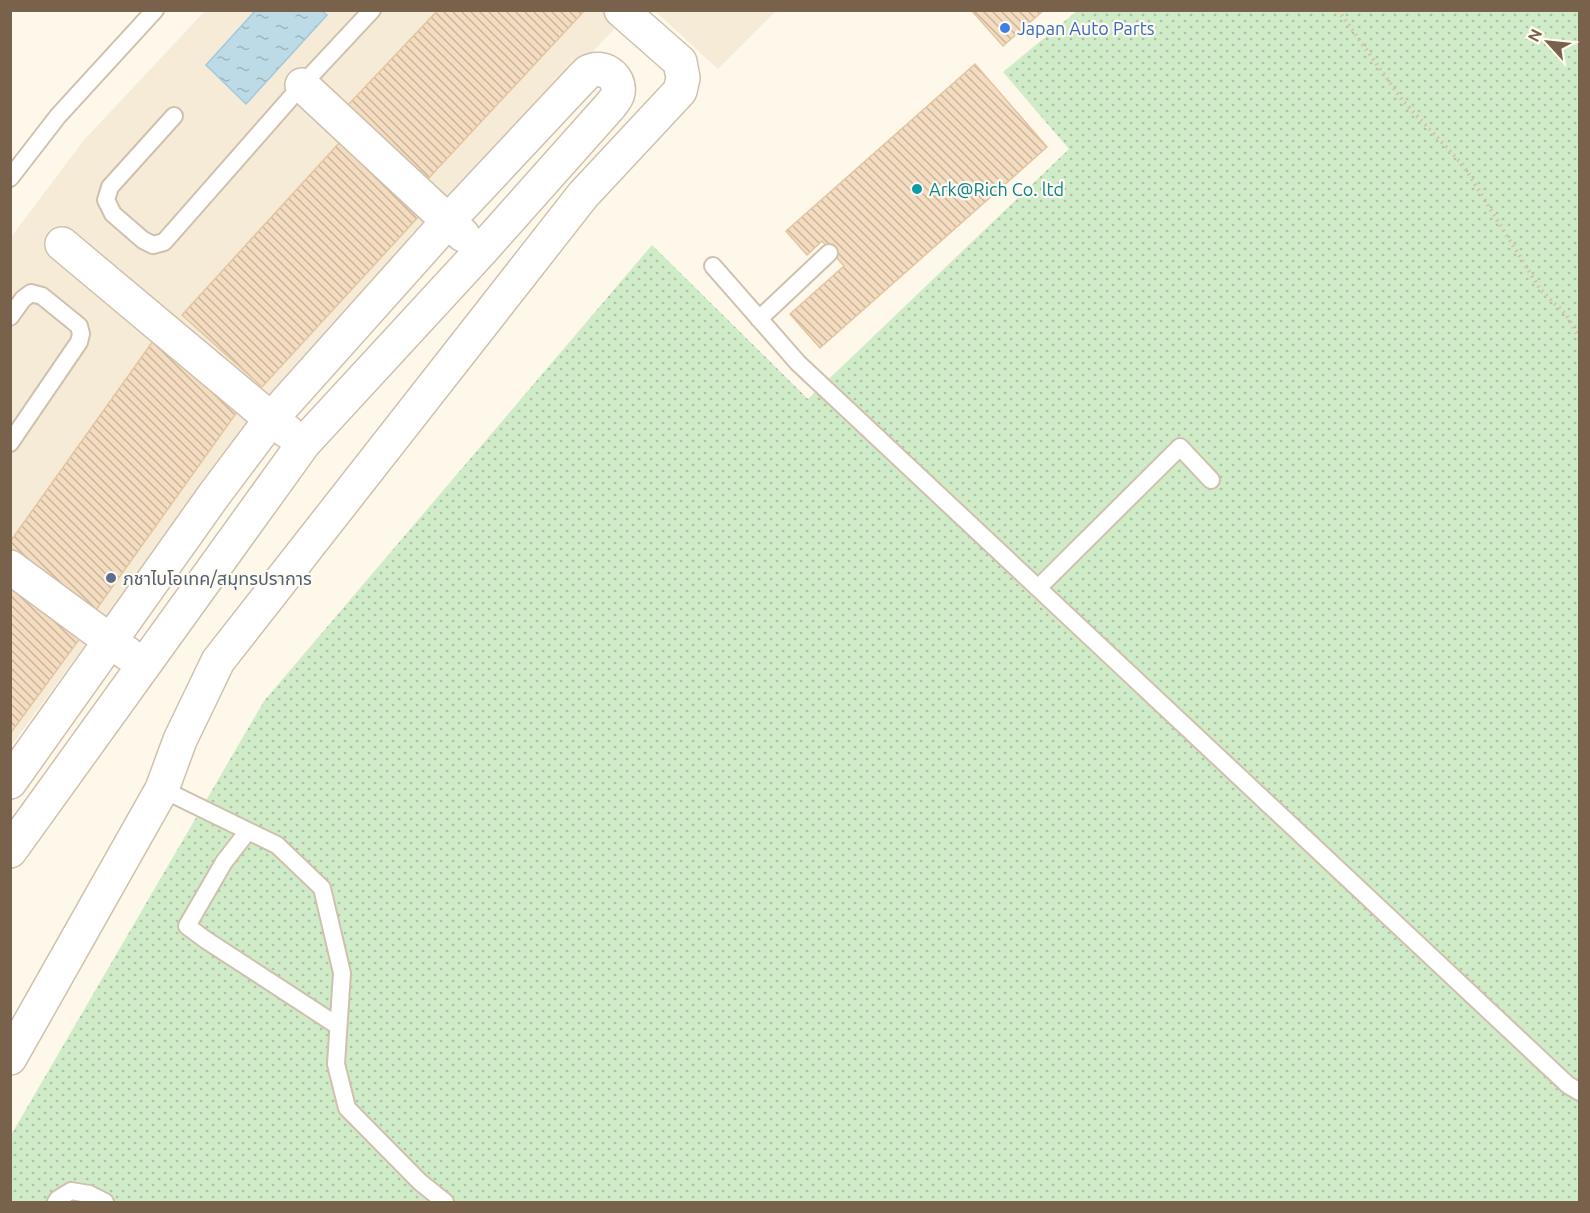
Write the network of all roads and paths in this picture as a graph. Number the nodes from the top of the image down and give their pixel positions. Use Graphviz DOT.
graph roads {
  1 [pos="155,10"];
  2 [pos="372,10"];
  3 [pos="621,10"];
  4 [pos="1338,10"];
  5 [pos="302,85"];
  6 [pos="174,116"];
  7 [pos="10,178"];
  8 [pos="448,221"];
  9 [pos="62,244"];
  10 [pos="481,251"];
  11 [pos="829,253"];
  12 [pos="712,266"];
  13 [pos="10,317"];
  14 [pos="759,319"];
  15 [pos="1580,339"];
  16 [pos="271,419"];
  17 [pos="10,443"];
  18 [pos="304,443"];
  19 [pos="1211,480"];
  20 [pos="10,567"];
  21 [pos="1038,588"];
  22 [pos="109,642"];
  23 [pos="144,665"];
  24 [pos="10,782"];
  25 [pos="162,789"];
  26 [pos="248,831"];
  27 [pos="10,851"];
  28 [pos="338,1026"];
  29 [pos="10,1058"];
  30 [pos="1580,1092"];
  31 [pos="56,1203"];
  32 [pos="105,1203"];
  33 [pos="445,1203"];
  1 -- 7 [label="lane"];
  2 -- 5 [label="lane"];
  3 -- 25 [label="street"];
  4 -- 15 [label="path"];
  5 -- 6 [label="lane"];
  5 -- 8 [label="street"];
  8 -- 10 [label="street"];
  8 -- 10 [label="street"];
  8 -- 16 [label="street"];
  9 -- 16 [label="street"];
  10 -- 18 [label="street"];
  11 -- 14 [label="lane"];
  12 -- 14 [label="lane"];
  13 -- 17 [label="lane"];
  14 -- 21 [label="lane"];
  16 -- 18 [label="street"];
  16 -- 22 [label="street"];
  18 -- 23 [label="street"];
  19 -- 21 [label="lane"];
  20 -- 22 [label="street"];
  21 -- 30 [label="lane"];
  22 -- 23 [label="street"];
  22 -- 24 [label="street"];
  23 -- 27 [label="street"];
  25 -- 26 [label="lane"];
  25 -- 29 [label="street"];
  26 -- 28 [label="lane"];
  26 -- 28 [label="lane"];
  28 -- 33 [label="lane"];
  31 -- 32 [label="lane"];
}
